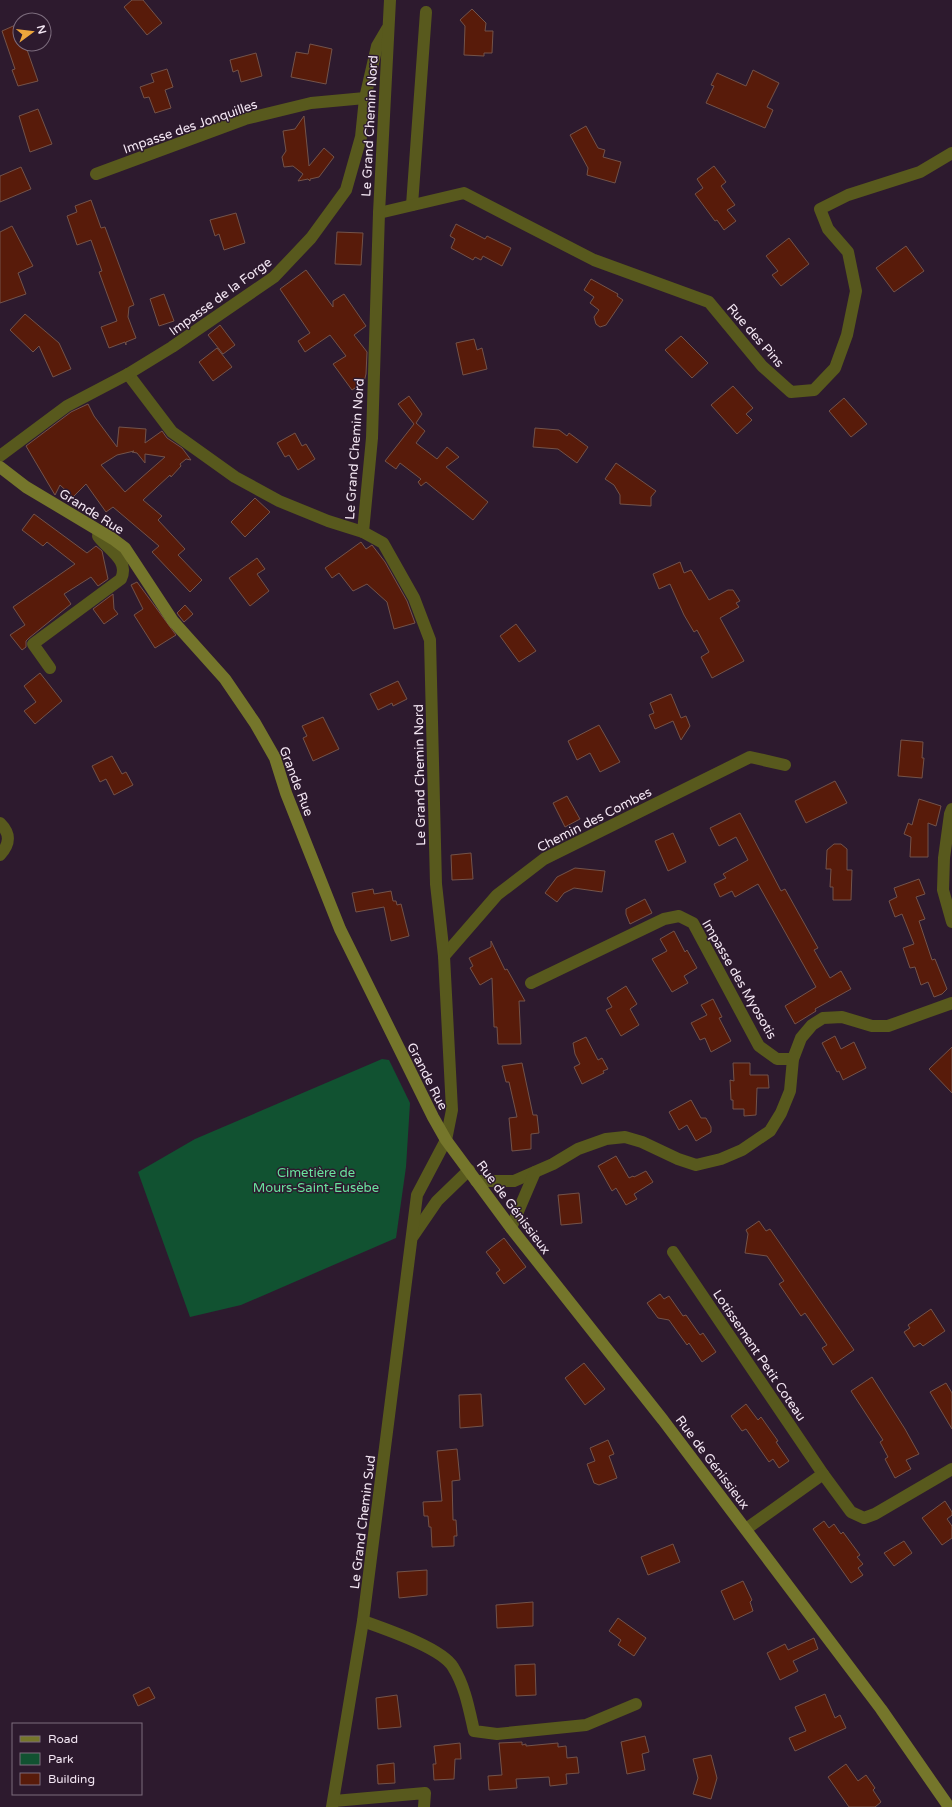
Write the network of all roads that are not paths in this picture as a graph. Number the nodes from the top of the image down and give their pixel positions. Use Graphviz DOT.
graph roads {
  1 [pos="390,0"];
  2 [pos="426,12"];
  3 [pos="388,28"];
  4 [pos="365,98"];
  5 [pos="952,153"];
  6 [pos="96,174"];
  7 [pos="412,206"];
  8 [pos="380,213"];
  9 [pos="128,374"];
  10 [pos="0,456"];
  11 [pos="0,467"];
  12 [pos="99,532"];
  13 [pos="363,532"];
  14 [pos="50,668"];
  15 [pos="785,765"];
  16 [pos="952,809"];
  17 [pos="0,823"];
  18 [pos="0,855"];
  19 [pos="952,922"];
  20 [pos="444,956"];
  21 [pos="531,983"];
  22 [pos="952,1003"];
  23 [pos="793,1059"];
  24 [pos="446,1140"];
  25 [pos="469,1170"];
  26 [pos="535,1172"];
  27 [pos="476,1181"];
  28 [pos="511,1228"];
  29 [pos="412,1239"];
  30 [pos="673,1252"];
  31 [pos="952,1469"];
  32 [pos="823,1474"];
  33 [pos="746,1529"];
  34 [pos="363,1621"];
  35 [pos="636,1704"];
  36 [pos="333,1804"];
  37 [pos="949,1806"];
  38 [pos="424,1807"];
  1 -- 3 [label="street, Le Grand Chemin Nord"];
  2 -- 7 [label="street"];
  3 -- 4 [label="street, Impasse de la Forge"];
  3 -- 8 [label="street, Le Grand Chemin Nord"];
  4 -- 6 [label="street, Impasse des Jonquilles"];
  4 -- 9 [label="street, Impasse de la Forge"];
  5 -- 7 [label="street, Rue des Pins"];
  7 -- 8 [label="street, Rue des Pins"];
  8 -- 13 [label="street, Le Grand Chemin Nord"];
  9 -- 10 [label="street, Impasse de la Forge"];
  9 -- 13 [label="street"];
  11 -- 12 [label="street, Grande Rue"];
  12 -- 14 [label="street"];
  12 -- 24 [label="street, Grande Rue"];
  13 -- 20 [label="street, Le Grand Chemin Nord"];
  15 -- 20 [label="street, Chemin des Combes"];
  16 -- 19 [label="street"];
  17 -- 18 [label="street"];
  20 -- 24 [label="street, Le Grand Chemin Nord"];
  21 -- 23 [label="street, Impasse des Myosotis"];
  22 -- 23 [label="street"];
  23 -- 26 [label="street"];
  24 -- 25 [label="street, Rue de Génissieux"];
  24 -- 29 [label="street, Le Grand Chemin Sud"];
  25 -- 27 [label="street, Rue de Génissieux"];
  25 -- 29 [label="street"];
  26 -- 27 [label="street"];
  26 -- 28 [label="street"];
  27 -- 28 [label="street, Rue de Génissieux"];
  28 -- 33 [label="street, Rue de Génissieux"];
  29 -- 34 [label="street, Le Grand Chemin Sud"];
  30 -- 32 [label="street, Lotissement Petit Coteau"];
  31 -- 32 [label="street, Lotissement Petit Coteau"];
  32 -- 33 [label="street"];
  33 -- 37 [label="street, Rue de Génissieux"];
  34 -- 35 [label="street"];
  34 -- 36 [label="street, Le Grand Chemin Sud"];
  36 -- 38 [label="street"];
}
